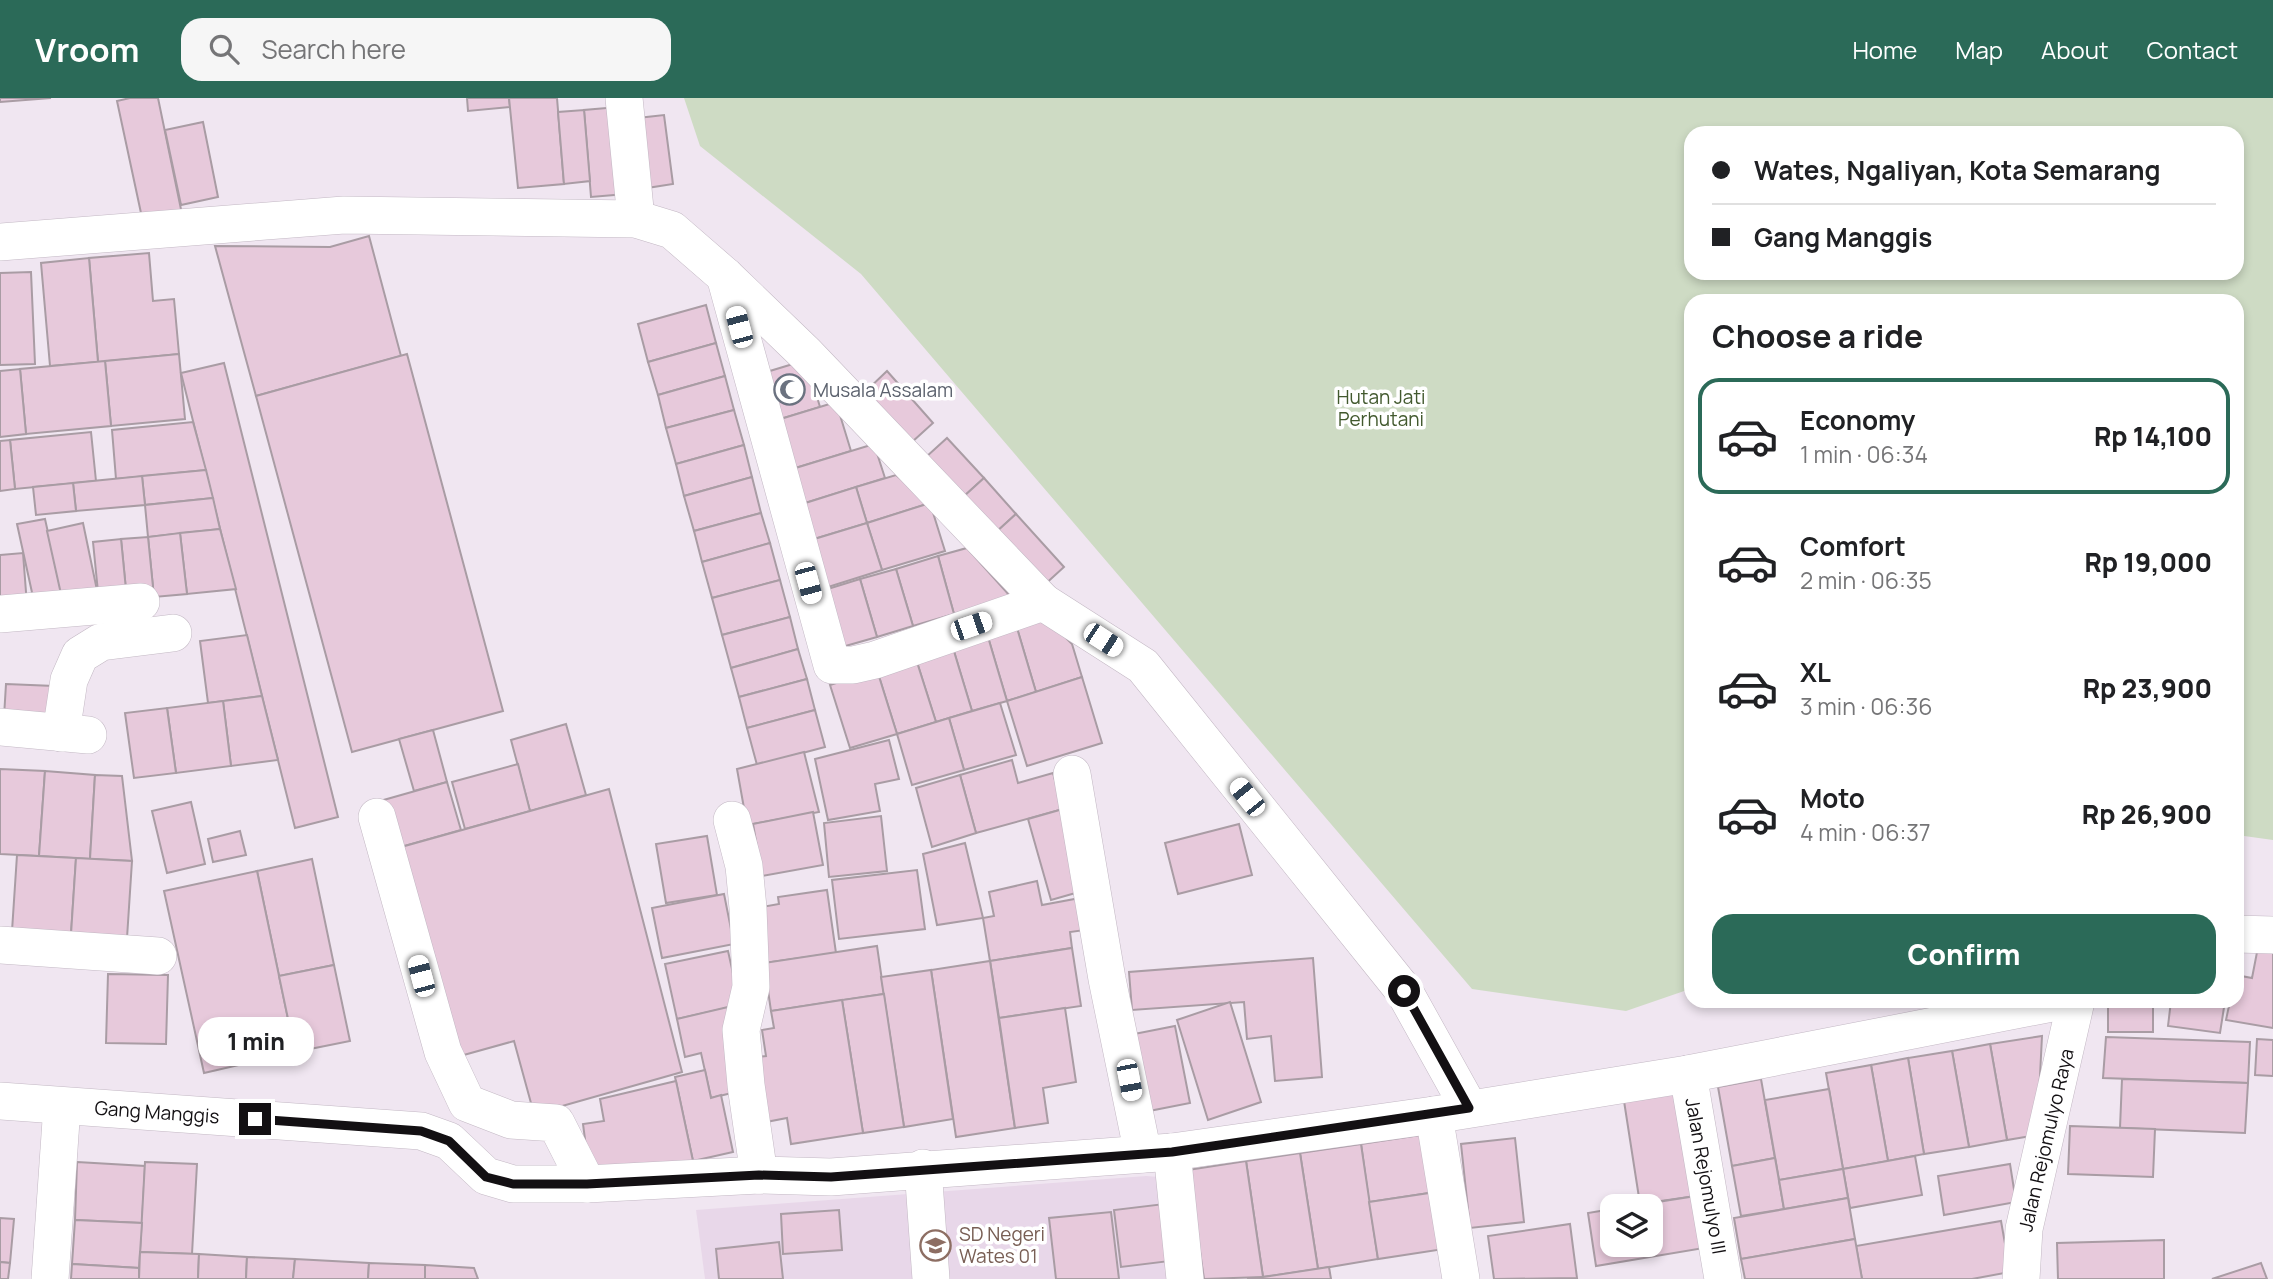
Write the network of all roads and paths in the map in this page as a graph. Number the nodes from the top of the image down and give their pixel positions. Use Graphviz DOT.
graph roads {
  1 [pos="624,98"];
  2 [pos="636,219"];
  3 [pos="0,242"];
  4 [pos="725,276"];
  5 [pos="141,602"];
  6 [pos="1044,602"];
  7 [pos="0,614"];
  8 [pos="173,632"];
  9 [pos="0,727"];
  10 [pos="1072,774"];
  11 [pos="377,817"];
  12 [pos="732,820"];
  13 [pos="2244,934"];
  14 [pos="2273,935"];
  15 [pos="0,945"];
  16 [pos="158,956"];
  17 [pos="2026,1008"];
  18 [pos="2074,1008"];
  19 [pos="1688,1074"];
  20 [pos="0,1101"];
  21 [pos="62,1106"];
  22 [pos="1469,1108"];
  23 [pos="1434,1115"];
  24 [pos="1157,1153"];
  25 [pos="923,1168"];
  26 [pos="759,1175"];
  27 [pos="587,1184"];
  28 [pos="50,1279"];
  29 [pos="931,1279"];
  30 [pos="1185,1279"];
  31 [pos="1461,1279"];
  32 [pos="1723,1279"];
  33 [pos="2021,1279"];
  1 -- 2 [label="street"];
  2 -- 3 [label="street"];
  2 -- 4 [label="street"];
  4 -- 6 [label="street"];
  4 -- 6 [label="street"];
  5 -- 7 [label="street"];
  6 -- 22 [label="street"];
  8 -- 9 [label="street"];
  10 -- 24 [label="street"];
  11 -- 27 [label="street"];
  12 -- 26 [label="street"];
  13 -- 14 [label="street"];
  15 -- 16 [label="street"];
  17 -- 19 [label="street, Gang Manggis"];
  18 -- 33 [label="street, Jalan Rejomulyo Raya"];
  19 -- 22 [label="street, Gang Manggis"];
  19 -- 32 [label="street, Jalan Rejomulyo III"];
  20 -- 21 [label="street, Gang Manggis"];
  21 -- 27 [label="street, Gang Manggis"];
  21 -- 28 [label="street"];
  22 -- 23 [label="street, Gang Manggis"];
  23 -- 24 [label="street, Gang Manggis"];
  23 -- 31 [label="street"];
  24 -- 25 [label="street, Gang Manggis"];
  24 -- 30 [label="street"];
  25 -- 26 [label="street, Gang Manggis"];
  25 -- 29 [label="street"];
  26 -- 27 [label="street, Gang Manggis"];
}
